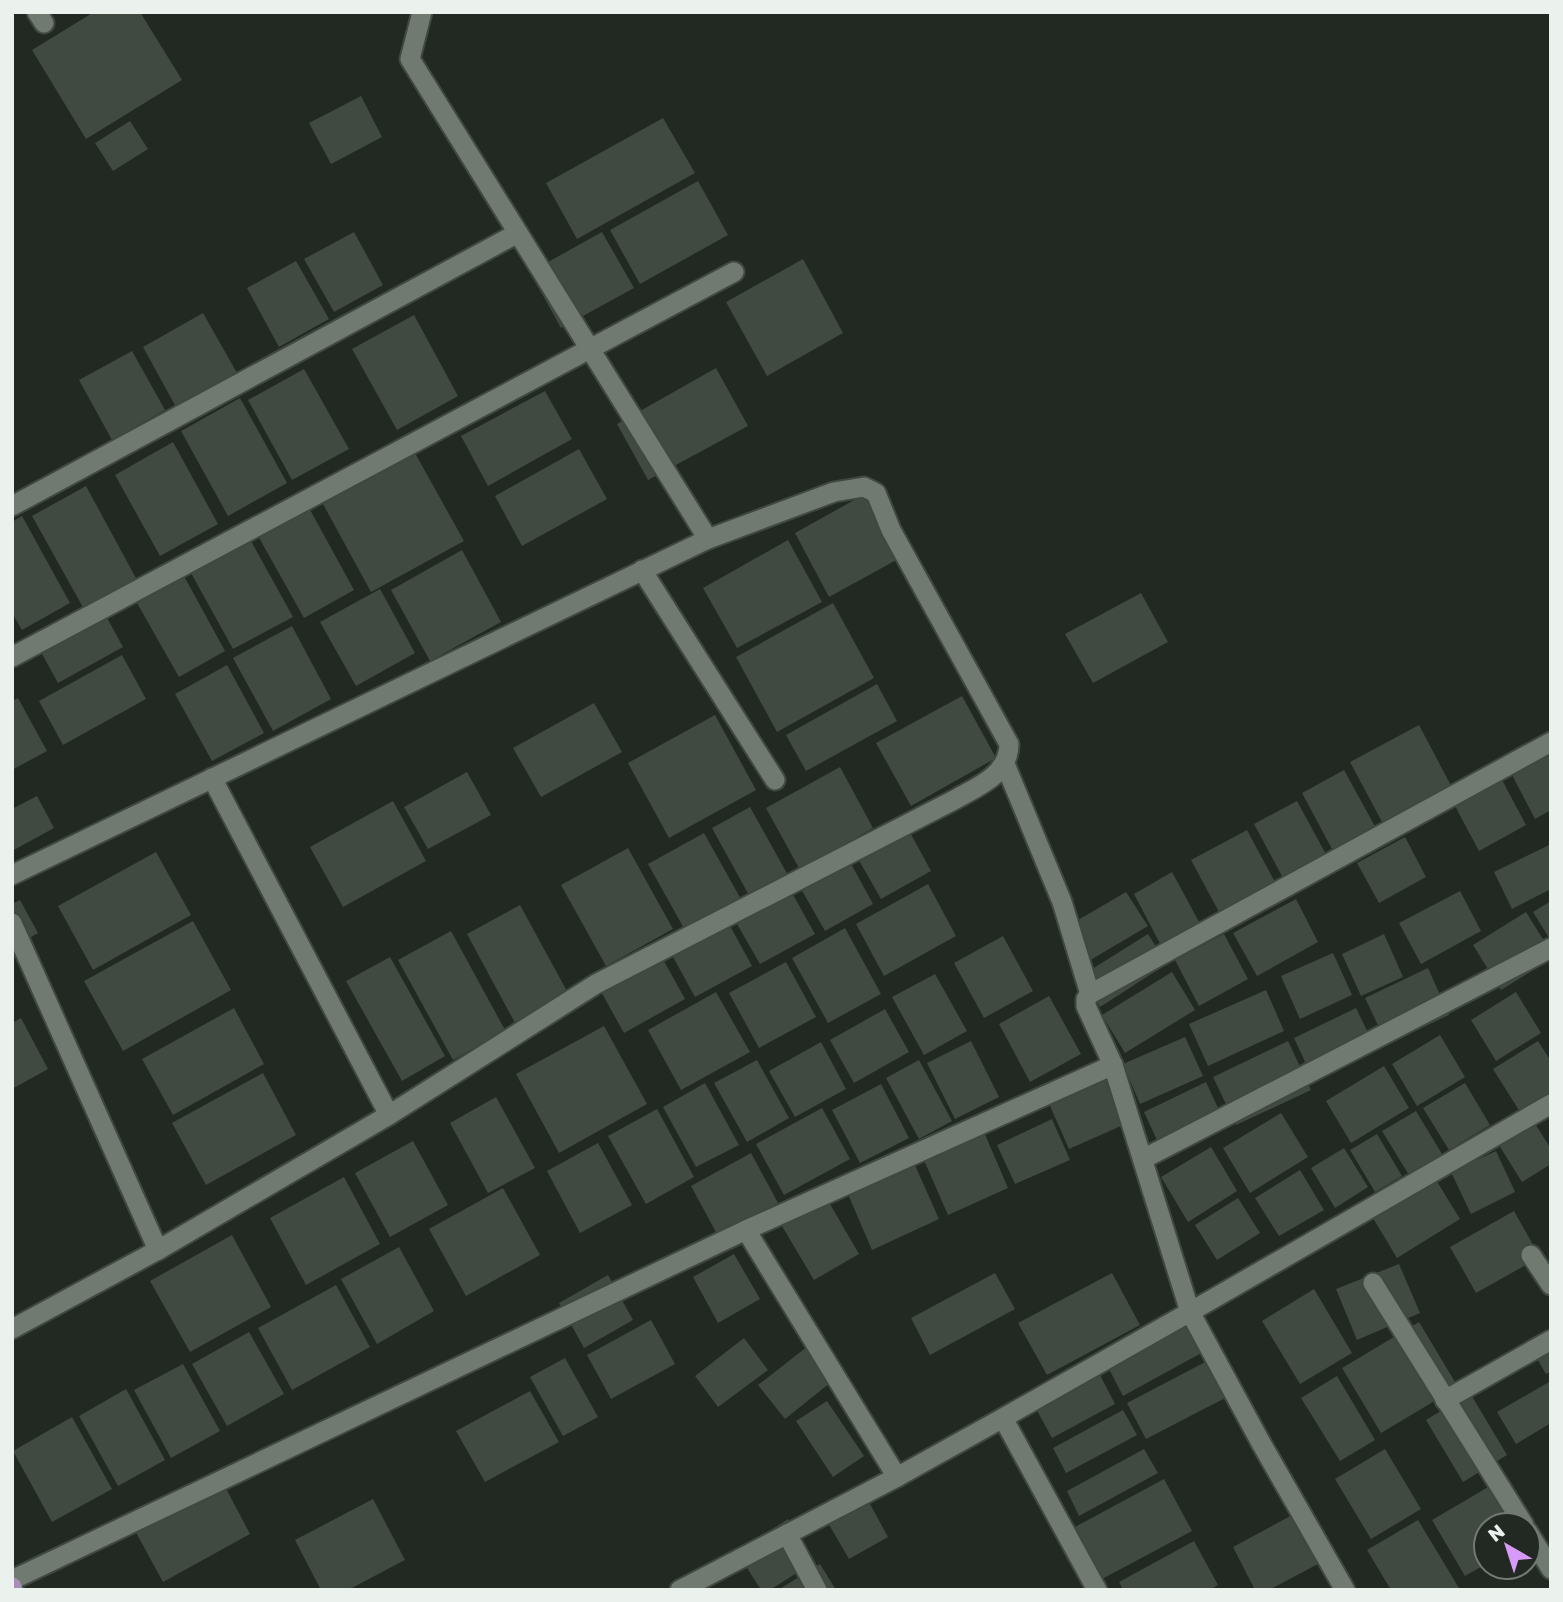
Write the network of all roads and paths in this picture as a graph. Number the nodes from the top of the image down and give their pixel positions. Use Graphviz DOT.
graph roads {
  1 [pos="422,12"];
  2 [pos="518,233"];
  3 [pos="734,272"];
  4 [pos="590,349"];
  5 [pos="12,506"];
  6 [pos="708,538"];
  7 [pos="642,570"];
  8 [pos="12,657"];
  9 [pos="1551,742"];
  10 [pos="1005,764"];
  11 [pos="212,778"];
  12 [pos="775,780"];
  13 [pos="12,875"];
  14 [pos="12,923"];
  15 [pos="1551,948"];
  16 [pos="1090,994"];
  17 [pos="1113,1065"];
  18 [pos="1551,1104"];
  19 [pos="389,1115"];
  20 [pos="1143,1159"];
  21 [pos="746,1230"];
  22 [pos="158,1251"];
  23 [pos="1531,1255"];
  24 [pos="1373,1283"];
  25 [pos="1551,1285"];
  26 [pos="1190,1312"];
  27 [pos="12,1329"];
  28 [pos="1551,1340"];
  29 [pos="1446,1399"];
  30 [pos="1003,1418"];
  31 [pos="897,1477"];
  32 [pos="1515,1511"];
  33 [pos="787,1534"];
  34 [pos="12,1580"];
  35 [pos="702,1585"];
  36 [pos="680,1590"];
  37 [pos="817,1590"];
  38 [pos="1097,1590"];
  39 [pos="1345,1590"];
  1 -- 2 [label="street"];
  2 -- 4 [label="street"];
  2 -- 5 [label="street"];
  3 -- 4 [label="street"];
  4 -- 6 [label="street"];
  4 -- 8 [label="street"];
  6 -- 7 [label="street"];
  6 -- 10 [label="street"];
  7 -- 11 [label="street"];
  7 -- 12 [label="street"];
  9 -- 16 [label="street"];
  10 -- 16 [label="street"];
  10 -- 19 [label="street"];
  11 -- 13 [label="street"];
  11 -- 19 [label="street"];
  14 -- 22 [label="street"];
  15 -- 20 [label="street"];
  16 -- 17 [label="street"];
  17 -- 20 [label="street"];
  17 -- 21 [label="street"];
  18 -- 26 [label="street"];
  19 -- 22 [label="street"];
  20 -- 26 [label="street"];
  21 -- 31 [label="street"];
  21 -- 34 [label="street"];
  22 -- 27 [label="street"];
  23 -- 25 [label="street"];
  24 -- 29 [label="street"];
  26 -- 30 [label="street"];
  26 -- 39 [label="street"];
  28 -- 29 [label="street"];
  29 -- 32 [label="street"];
  30 -- 31 [label="street"];
  30 -- 38 [label="street"];
  31 -- 33 [label="street"];
  33 -- 35 [label="street"];
  33 -- 37 [label="street"];
  35 -- 36 [label="street"];
}
